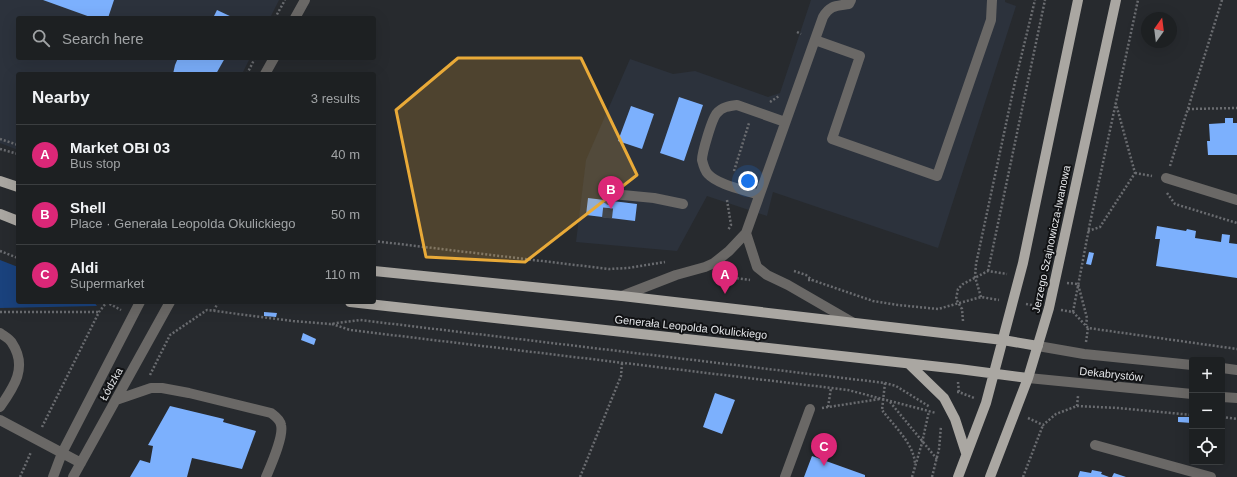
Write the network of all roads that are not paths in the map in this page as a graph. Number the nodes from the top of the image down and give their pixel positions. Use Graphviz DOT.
graph roads {
  1 [pos="305,0"];
  2 [pos="851,0"];
  3 [pos="992,0"];
  4 [pos="1078,0"];
  5 [pos="1116,0"];
  6 [pos="297,16"];
  7 [pos="815,40"];
  8 [pos="785,122"];
  9 [pos="0,181"];
  10 [pos="1165,183"];
  11 [pos="16,186"];
  12 [pos="759,195"];
  13 [pos="609,200"];
  14 [pos="1237,200"];
  15 [pos="683,204"];
  16 [pos="0,214"];
  17 [pos="16,220"];
  18 [pos="746,233"];
  19 [pos="376,272"];
  20 [pos="622,296"];
  21 [pos="139,304"];
  22 [pos="169,304"];
  23 [pos="368,304"];
  24 [pos="852,322"];
  25 [pos="0,333"];
  26 [pos="1003,340"];
  27 [pos="1038,346"];
  28 [pos="909,364"];
  29 [pos="1189,365"];
  30 [pos="1225,368"];
  31 [pos="1237,370"];
  32 [pos="995,373"];
  33 [pos="1028,378"];
  34 [pos="1189,394"];
  35 [pos="1225,396"];
  36 [pos="1237,398"];
  37 [pos="116,400"];
  38 [pos="0,407"];
  39 [pos="810,409"];
  40 [pos="0,420"];
  41 [pos="1095,445"];
  42 [pos="62,453"];
  43 [pos="966,453"];
  44 [pos="81,463"];
  45 [pos="53,477"];
  46 [pos="73,477"];
  47 [pos="266,477"];
  48 [pos="785,477"];
  49 [pos="958,477"];
  50 [pos="990,477"];
  51 [pos="1211,477"];
  1 -- 6 [label="street"];
  2 -- 7 [label="street"];
  3 -- 7 [label="street"];
  4 -- 26 [label="main road, Jerzego Szajnowicza-Iwanowa"];
  5 -- 27 [label="main road, Jerzego Szajnowicza-Iwanowa"];
  7 -- 8 [label="street"];
  8 -- 12 [label="street"];
  8 -- 12 [label="street"];
  9 -- 11 [label="main road"];
  10 -- 14 [label="street"];
  12 -- 18 [label="street"];
  13 -- 15 [label="street"];
  16 -- 17 [label="main road"];
  18 -- 20 [label="street"];
  18 -- 24 [label="street"];
  19 -- 20 [label="main road, Generała Leopolda Okulickiego"];
  20 -- 24 [label="main road, Generała Leopolda Okulickiego"];
  21 -- 42 [label="street, Łódzka"];
  22 -- 37 [label="street, Łódzka"];
  23 -- 28 [label="main road, Generała Leopolda Okulickiego"];
  24 -- 26 [label="main road, Generała Leopolda Okulickiego"];
  25 -- 38 [label="street"];
  26 -- 27 [label="main road, Generała Leopolda Okulickiego"];
  26 -- 32 [label="main road, Jerzego Szajnowicza-Iwanowa"];
  27 -- 29 [label="street, Dekabrystów"];
  27 -- 33 [label="main road, Jerzego Szajnowicza-Iwanowa"];
  28 -- 32 [label="main road, Generała Leopolda Okulickiego"];
  28 -- 43 [label="main road"];
  30 -- 31 [label="street"];
  32 -- 33 [label="main road, Generała Leopolda Okulickiego"];
  32 -- 43 [label="main road, Jerzego Szajnowicza-Iwanowa"];
  33 -- 34 [label="street, Dekabrystów"];
  33 -- 50 [label="main road, Jerzego Szajnowicza-Iwanowa"];
  35 -- 36 [label="street"];
  37 -- 44 [label="street, Łódzka"];
  37 -- 47 [label="street"];
  39 -- 48 [label="street"];
  40 -- 42 [label="street"];
  41 -- 51 [label="street"];
  42 -- 44 [label="street"];
  42 -- 45 [label="street, Łódzka"];
  43 -- 49 [label="main road, Jerzego Szajnowicza-Iwanowa"];
  44 -- 46 [label="street, Łódzka"];
}
